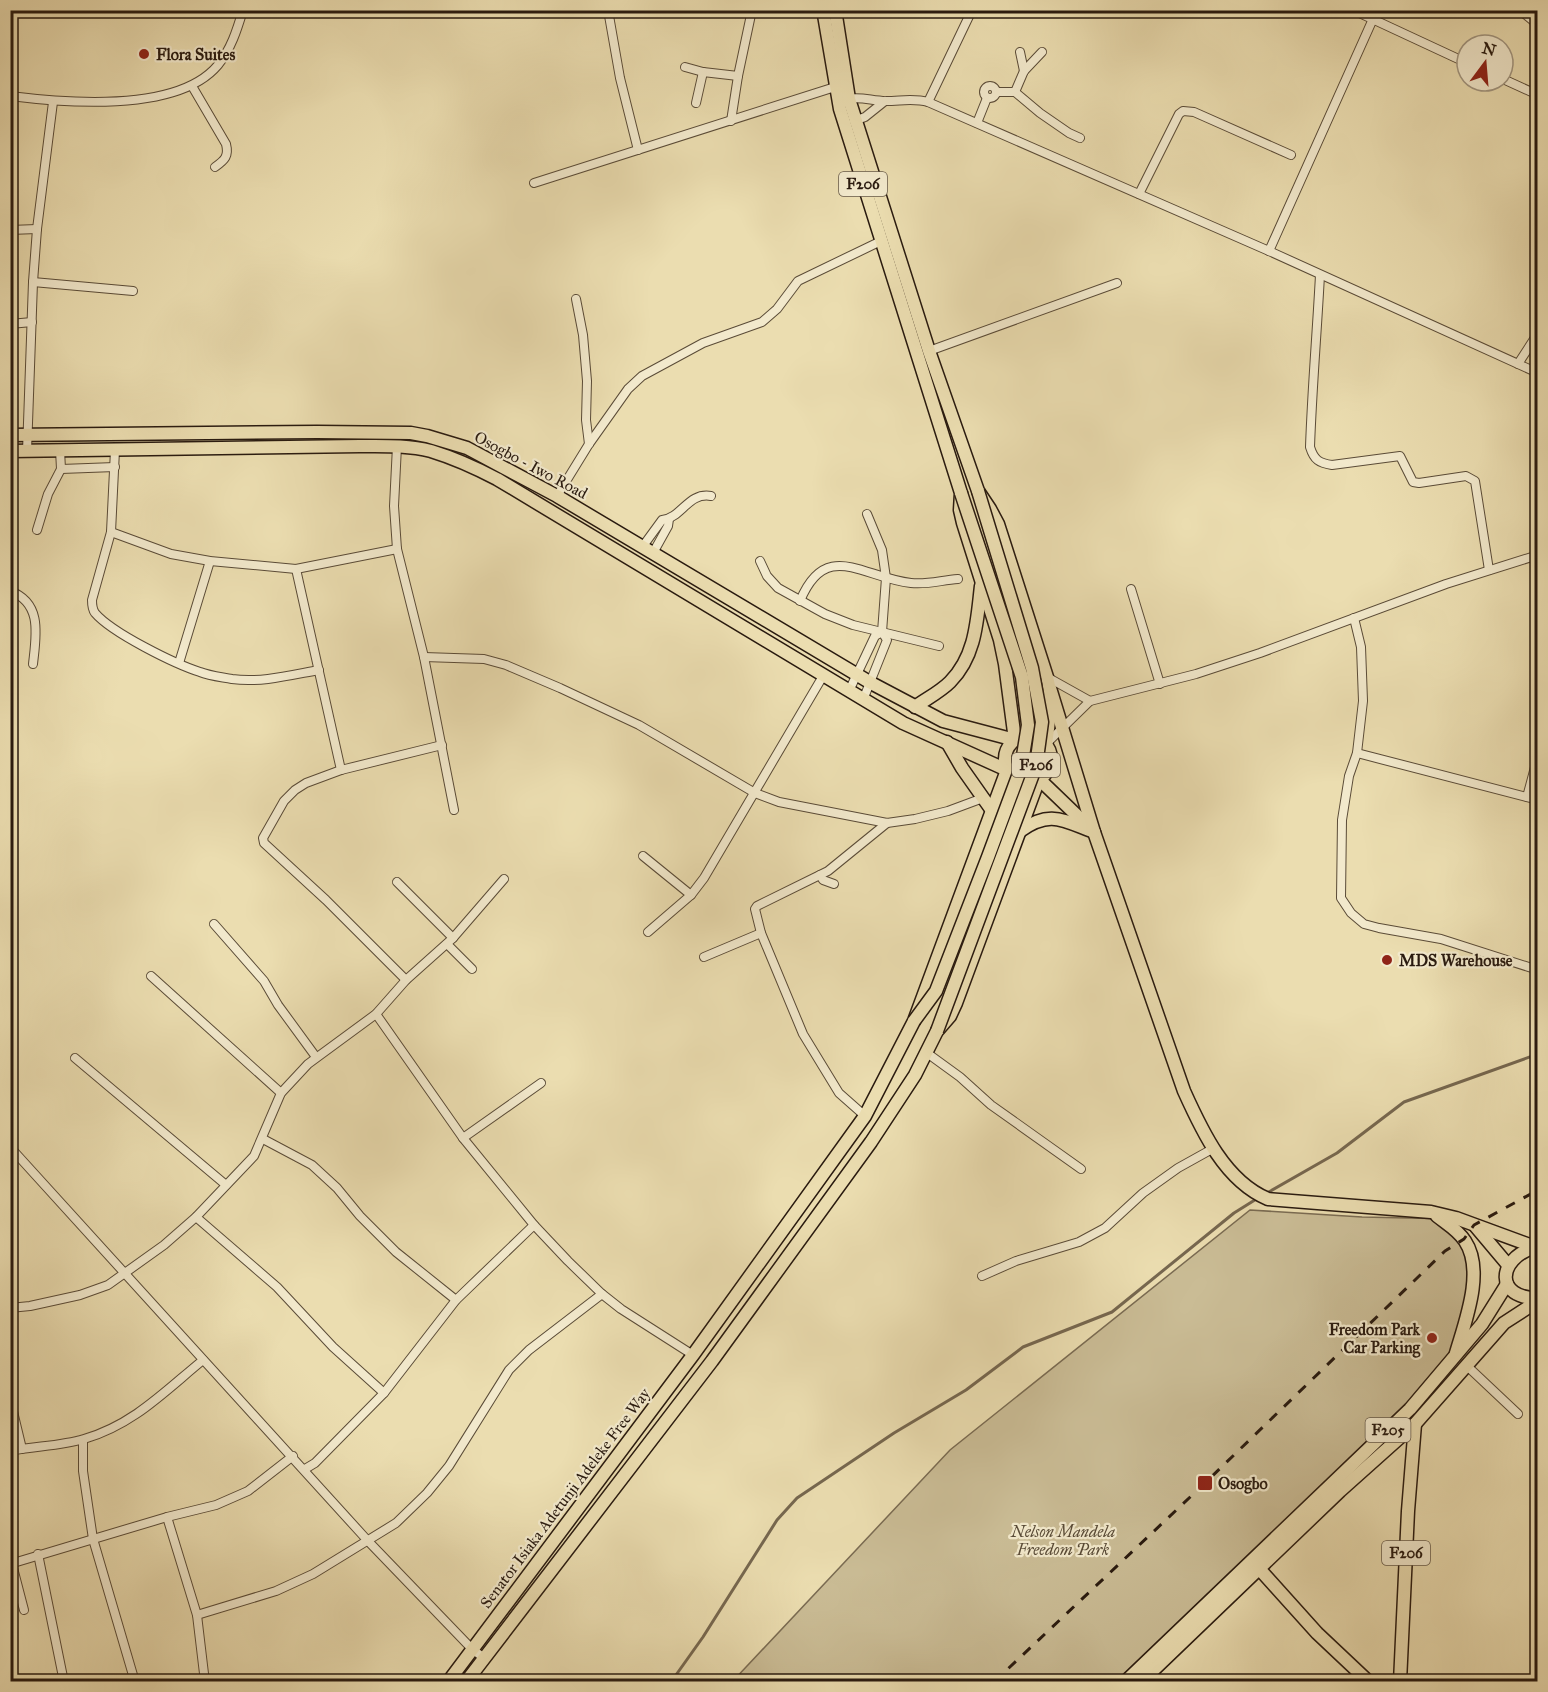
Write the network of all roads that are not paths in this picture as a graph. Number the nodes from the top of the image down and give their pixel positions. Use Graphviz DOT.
graph roads {
  1 [pos="243,10"];
  2 [pos="608,10"];
  3 [pos="752,10"];
  4 [pos="825,10"];
  5 [pos="838,10"];
  6 [pos="972,10"];
  7 [pos="1353,10"];
  8 [pos="1377,10"];
  9 [pos="1520,10"];
  10 [pos="1372,20"];
  11 [pos="1538,25"];
  12 [pos="1020,52"];
  13 [pos="1042,52"];
  14 [pos="1455,58"];
  15 [pos="685,67"];
  16 [pos="1024,71"];
  17 [pos="702,72"];
  18 [pos="738,76"];
  19 [pos="1515,84"];
  20 [pos="192,86"];
  21 [pos="835,87"];
  22 [pos="1015,92"];
  23 [pos="1538,94"];
  24 [pos="10,96"];
  25 [pos="844,101"];
  26 [pos="885,101"];
  27 [pos="53,102"];
  28 [pos="928,102"];
  29 [pos="696,103"];
  30 [pos="731,121"];
  31 [pos="851,122"];
  32 [pos="977,123"];
  33 [pos="1080,138"];
  34 [pos="638,150"];
  35 [pos="1291,155"];
  36 [pos="215,167"];
  37 [pos="534,183"];
  38 [pos="1139,194"];
  39 [pos="37,229"];
  40 [pos="10,230"];
  41 [pos="881,241"];
  42 [pos="1269,251"];
  43 [pos="1320,275"];
  44 [pos="33,282"];
  45 [pos="1117,283"];
  46 [pos="133,291"];
  47 [pos="576,299"];
  48 [pos="32,322"];
  49 [pos="10,324"];
  50 [pos="1538,333"];
  51 [pos="929,351"];
  52 [pos="1518,364"];
  53 [pos="1538,373"];
  54 [pos="10,435"];
  55 [pos="26,435"];
  56 [pos="589,444"];
  57 [pos="397,446"];
  58 [pos="60,450"];
  59 [pos="115,450"];
  60 [pos="10,451"];
  61 [pos="27,451"];
  62 [pos="115,467"];
  63 [pos="62,469"];
  64 [pos="978,491"];
  65 [pos="961,494"];
  66 [pos="557,496"];
  67 [pos="711,496"];
  68 [pos="867,514"];
  69 [pos="669,519"];
  70 [pos="37,530"];
  71 [pos="111,532"];
  72 [pos="397,549"];
  73 [pos="648,549"];
  74 [pos="1538,555"];
  75 [pos="210,561"];
  76 [pos="760,561"];
  77 [pos="296,569"];
  78 [pos="1489,570"];
  79 [pos="886,578"];
  80 [pos="958,579"];
  81 [pos="981,582"];
  82 [pos="1131,589"];
  83 [pos="10,591"];
  84 [pos="800,601"];
  85 [pos="1354,618"];
  86 [pos="882,632"];
  87 [pos="939,646"];
  88 [pos="424,657"];
  89 [pos="179,663"];
  90 [pos="33,664"];
  91 [pos="319,670"];
  92 [pos="857,674"];
  93 [pos="823,676"];
  94 [pos="1048,682"];
  95 [pos="871,683"];
  96 [pos="1160,684"];
  97 [pos="849,691"];
  98 [pos="863,699"];
  99 [pos="1090,701"];
  100 [pos="915,706"];
  101 [pos="1063,727"];
  102 [pos="1015,740"];
  103 [pos="947,742"];
  104 [pos="1046,744"];
  105 [pos="442,745"];
  106 [pos="1070,752"];
  107 [pos="1357,753"];
  108 [pos="1538,756"];
  109 [pos="341,770"];
  110 [pos="1007,770"];
  111 [pos="1040,779"];
  112 [pos="754,793"];
  113 [pos="1527,797"];
  114 [pos="983,798"];
  115 [pos="1538,800"];
  116 [pos="995,807"];
  117 [pos="454,810"];
  118 [pos="1026,814"];
  119 [pos="887,823"];
  120 [pos="1019,831"];
  121 [pos="1094,832"];
  122 [pos="643,856"];
  123 [pos="828,871"];
  124 [pos="820,875"];
  125 [pos="504,879"];
  126 [pos="397,882"];
  127 [pos="691,894"];
  128 [pos="214,924"];
  129 [pos="648,932"];
  130 [pos="761,933"];
  131 [pos="453,938"];
  132 [pos="447,944"];
  133 [pos="704,957"];
  134 [pos="472,969"];
  135 [pos="1538,970"];
  136 [pos="151,976"];
  137 [pos="406,980"];
  138 [pos="376,1014"];
  139 [pos="914,1021"];
  140 [pos="937,1031"];
  141 [pos="927,1053"];
  142 [pos="75,1058"];
  143 [pos="316,1058"];
  144 [pos="541,1083"];
  145 [pos="280,1093"];
  146 [pos="865,1116"];
  147 [pos="263,1138"];
  148 [pos="463,1138"];
  149 [pos="10,1147"];
  150 [pos="1214,1148"];
  151 [pos="1081,1169"];
  152 [pos="226,1185"];
  153 [pos="1431,1212"];
  154 [pos="196,1216"];
  155 [pos="534,1225"];
  156 [pos="1475,1226"];
  157 [pos="1536,1247"];
  158 [pos="769,1251"];
  159 [pos="784,1261"];
  160 [pos="1508,1265"];
  161 [pos="126,1274"];
  162 [pos="982,1276"];
  163 [pos="1507,1284"];
  164 [pos="602,1294"];
  165 [pos="1538,1299"];
  166 [pos="456,1300"];
  167 [pos="10,1308"];
  168 [pos="693,1355"];
  169 [pos="203,1360"];
  170 [pos="1460,1362"];
  171 [pos="384,1393"];
  172 [pos="10,1399"];
  173 [pos="1518,1414"];
  174 [pos="1415,1424"];
  175 [pos="83,1440"];
  176 [pos="22,1449"];
  177 [pos="10,1451"];
  178 [pos="293,1456"];
  179 [pos="305,1469"];
  180 [pos="167,1517"];
  181 [pos="93,1539"];
  182 [pos="368,1541"];
  183 [pos="38,1554"];
  184 [pos="11,1564"];
  185 [pos="1255,1564"];
  186 [pos="24,1610"];
  187 [pos="197,1615"];
  188 [pos="472,1649"];
  189 [pos="484,1658"];
  190 [pos="64,1682"];
  191 [pos="135,1682"];
  192 [pos="205,1682"];
  193 [pos="448,1682"];
  194 [pos="466,1682"];
  195 [pos="1125,1682"];
  196 [pos="1141,1682"];
  197 [pos="1369,1682"];
  198 [pos="1400,1682"];
  1 -- 20 [label="street"];
  2 -- 34 [label="street"];
  3 -- 18 [label="street"];
  4 -- 21 [label="main road, F206"];
  5 -- 25 [label="main road, F206"];
  6 -- 28 [label="street"];
  7 -- 10 [label="street"];
  8 -- 10 [label="street"];
  9 -- 11 [label="street"];
  10 -- 14 [label="street"];
  10 -- 42 [label="street"];
  12 -- 16 [label="street"];
  13 -- 16 [label="street"];
  15 -- 17 [label="street"];
  16 -- 22 [label="street"];
  17 -- 18 [label="street"];
  17 -- 29 [label="street"];
  18 -- 30 [label="street"];
  19 -- 23 [label="street"];
  20 -- 27 [label="street"];
  20 -- 36 [label="street"];
  21 -- 25 [label="main road, F206"];
  21 -- 30 [label="street"];
  22 -- 32 [label="street"];
  22 -- 33 [label="street"];
  24 -- 27 [label="street"];
  25 -- 26 [label="street"];
  25 -- 31 [label="main road, F206"];
  26 -- 28 [label="street"];
  26 -- 31 [label="street"];
  27 -- 39 [label="street"];
  28 -- 32 [label="street"];
  30 -- 34 [label="street"];
  31 -- 41 [label="main road, F206"];
  31 -- 51 [label="main road, F206"];
  32 -- 38 [label="street"];
  34 -- 37 [label="street"];
  35 -- 38 [label="street"];
  38 -- 42 [label="street"];
  39 -- 40 [label="street"];
  39 -- 44 [label="street"];
  41 -- 56 [label="street"];
  41 -- 65 [label="main road, F206"];
  42 -- 43 [label="street"];
  43 -- 52 [label="street"];
  43 -- 78 [label="street"];
  44 -- 46 [label="street"];
  44 -- 48 [label="street"];
  45 -- 51 [label="street"];
  47 -- 56 [label="street"];
  48 -- 49 [label="street"];
  48 -- 55 [label="street"];
  50 -- 52 [label="street"];
  51 -- 64 [label="main road, F206"];
  52 -- 53 [label="street"];
  54 -- 55 [label="main road, Osogbo - Iwo Road"];
  55 -- 61 [label="street"];
  55 -- 66 [label="main road, Osogbo - Iwo Road"];
  56 -- 66 [label="street"];
  57 -- 59 [label="main road, Osogbo - Iwo Road"];
  57 -- 72 [label="street"];
  57 -- 93 [label="main road, Osogbo - Iwo Road"];
  58 -- 59 [label="main road, Osogbo - Iwo Road"];
  58 -- 61 [label="main road, Osogbo - Iwo Road"];
  58 -- 63 [label="street"];
  59 -- 62 [label="street"];
  60 -- 61 [label="main road, Osogbo - Iwo Road"];
  62 -- 63 [label="street"];
  62 -- 71 [label="street"];
  63 -- 70 [label="street"];
  64 -- 94 [label="main road"];
  64 -- 140 [label="main road, F206, bridge"];
  65 -- 81 [label="main road"];
  65 -- 139 [label="main road, F206, bridge"];
  66 -- 73 [label="main road, Osogbo - Iwo Road"];
  67 -- 69 [label="street"];
  68 -- 79 [label="street"];
  69 -- 73 [label="street"];
  69 -- 73 [label="street"];
  71 -- 75 [label="street"];
  71 -- 89 [label="street"];
  72 -- 77 [label="street"];
  72 -- 88 [label="street"];
  73 -- 92 [label="main road, Osogbo - Iwo Road"];
  74 -- 78 [label="street"];
  75 -- 77 [label="street"];
  75 -- 89 [label="street"];
  76 -- 84 [label="street"];
  77 -- 91 [label="street"];
  78 -- 85 [label="street"];
  79 -- 80 [label="street"];
  79 -- 84 [label="street"];
  79 -- 86 [label="street"];
  81 -- 100 [label="main road"];
  81 -- 102 [label="main road"];
  82 -- 96 [label="street"];
  83 -- 90 [label="street"];
  84 -- 86 [label="street"];
  85 -- 96 [label="street"];
  85 -- 107 [label="street"];
  86 -- 87 [label="street"];
  86 -- 92 [label="street"];
  86 -- 95 [label="street"];
  88 -- 105 [label="street"];
  88 -- 112 [label="street"];
  89 -- 91 [label="street"];
  91 -- 109 [label="street"];
  92 -- 95 [label="main road, Osogbo - Iwo Road"];
  92 -- 97 [label="street"];
  93 -- 97 [label="main road, Osogbo - Iwo Road"];
  93 -- 112 [label="street"];
  94 -- 99 [label="street"];
  94 -- 101 [label="main road, F206"];
  94 -- 104 [label="main road"];
  95 -- 98 [label="street"];
  95 -- 100 [label="main road, Osogbo - Iwo Road"];
  96 -- 99 [label="street"];
  97 -- 98 [label="main road, Osogbo - Iwo Road"];
  98 -- 103 [label="main road, Osogbo - Iwo Road"];
  99 -- 101 [label="street"];
  100 -- 102 [label="main road, Osogbo - Iwo Road"];
  101 -- 104 [label="street"];
  101 -- 106 [label="main road, F206"];
  102 -- 104 [label="main road"];
  102 -- 110 [label="main road"];
  103 -- 110 [label="main road, Osogbo - Iwo Road"];
  103 -- 114 [label="main road"];
  104 -- 106 [label="main road"];
  104 -- 111 [label="main road"];
  105 -- 109 [label="street"];
  105 -- 117 [label="street"];
  106 -- 121 [label="main road, F206"];
  107 -- 113 [label="street"];
  107 -- 135 [label="street"];
  108 -- 113 [label="street"];
  109 -- 137 [label="street"];
  110 -- 111 [label="main road"];
  110 -- 116 [label="main road"];
  111 -- 118 [label="main road"];
  111 -- 121 [label="main road"];
  112 -- 119 [label="street"];
  112 -- 127 [label="street"];
  113 -- 115 [label="street"];
  114 -- 116 [label="main road"];
  114 -- 119 [label="street"];
  116 -- 118 [label="main road"];
  116 -- 139 [label="main road"];
  118 -- 120 [label="main road"];
  119 -- 123 [label="street"];
  120 -- 121 [label="main road"];
  120 -- 140 [label="main road"];
  121 -- 150 [label="main road, F206"];
  122 -- 127 [label="street"];
  123 -- 124 [label="street"];
  123 -- 124 [label="street"];
  124 -- 130 [label="street"];
  125 -- 131 [label="street"];
  126 -- 131 [label="street"];
  127 -- 129 [label="street"];
  128 -- 143 [label="street"];
  130 -- 133 [label="street"];
  130 -- 146 [label="street"];
  131 -- 132 [label="street"];
  132 -- 134 [label="street"];
  132 -- 137 [label="street"];
  136 -- 145 [label="street"];
  137 -- 138 [label="street"];
  138 -- 143 [label="street"];
  138 -- 148 [label="street"];
  139 -- 146 [label="main road, Senator Isiaka Adetunji Adeleke Free Way"];
  140 -- 141 [label="main road, Senator Isiaka Adetunji Adeleke Free Way"];
  141 -- 151 [label="street"];
  141 -- 159 [label="main road, Senator Isiaka Adetunji Adeleke Free Way"];
  142 -- 152 [label="street"];
  143 -- 145 [label="street"];
  144 -- 148 [label="street"];
  145 -- 147 [label="street"];
  146 -- 158 [label="main road, Senator Isiaka Adetunji Adeleke Free Way"];
  147 -- 152 [label="street"];
  147 -- 166 [label="street"];
  148 -- 155 [label="street"];
  149 -- 161 [label="street"];
  150 -- 153 [label="main road, F206"];
  150 -- 162 [label="street"];
  152 -- 154 [label="street"];
  153 -- 156 [label="main road, F206"];
  153 -- 170 [label="main road"];
  154 -- 161 [label="street"];
  154 -- 171 [label="street"];
  155 -- 164 [label="street"];
  155 -- 166 [label="street"];
  156 -- 157 [label="main road, F206"];
  156 -- 160 [label="main road, F206"];
  157 -- 160 [label="main road"];
  158 -- 159 [label="main road"];
  158 -- 168 [label="main road, Senator Isiaka Adetunji Adeleke Free Way"];
  159 -- 189 [label="main road, Senator Isiaka Adetunji Adeleke Free Way"];
  160 -- 163 [label="main road, F205"];
  161 -- 167 [label="street"];
  161 -- 169 [label="street"];
  163 -- 165 [label="main road, F205"];
  163 -- 170 [label="main road, F205"];
  164 -- 168 [label="street"];
  164 -- 182 [label="street"];
  165 -- 170 [label="main road, F205"];
  166 -- 171 [label="street"];
  168 -- 188 [label="main road, Senator Isiaka Adetunji Adeleke Free Way"];
  169 -- 175 [label="street"];
  169 -- 178 [label="street"];
  170 -- 173 [label="street"];
  170 -- 174 [label="main road, F205"];
  170 -- 185 [label="main road, F205"];
  171 -- 179 [label="street"];
  172 -- 176 [label="street"];
  174 -- 185 [label="main road, F205"];
  174 -- 198 [label="main road, F206"];
  175 -- 176 [label="street"];
  175 -- 181 [label="street"];
  176 -- 177 [label="street"];
  178 -- 179 [label="street"];
  178 -- 180 [label="street"];
  179 -- 182 [label="street"];
  180 -- 181 [label="street"];
  180 -- 187 [label="street"];
  181 -- 183 [label="street"];
  181 -- 191 [label="street"];
  182 -- 187 [label="street"];
  182 -- 188 [label="street"];
  183 -- 184 [label="street"];
  183 -- 190 [label="street"];
  184 -- 186 [label="street"];
  185 -- 195 [label="main road"];
  185 -- 196 [label="main road, F205"];
  185 -- 197 [label="main road"];
  187 -- 192 [label="street"];
  188 -- 189 [label="street"];
  188 -- 193 [label="main road, Senator Isiaka Adetunji Adeleke Free Way"];
  189 -- 194 [label="main road, Senator Isiaka Adetunji Adeleke Free Way"];
}
